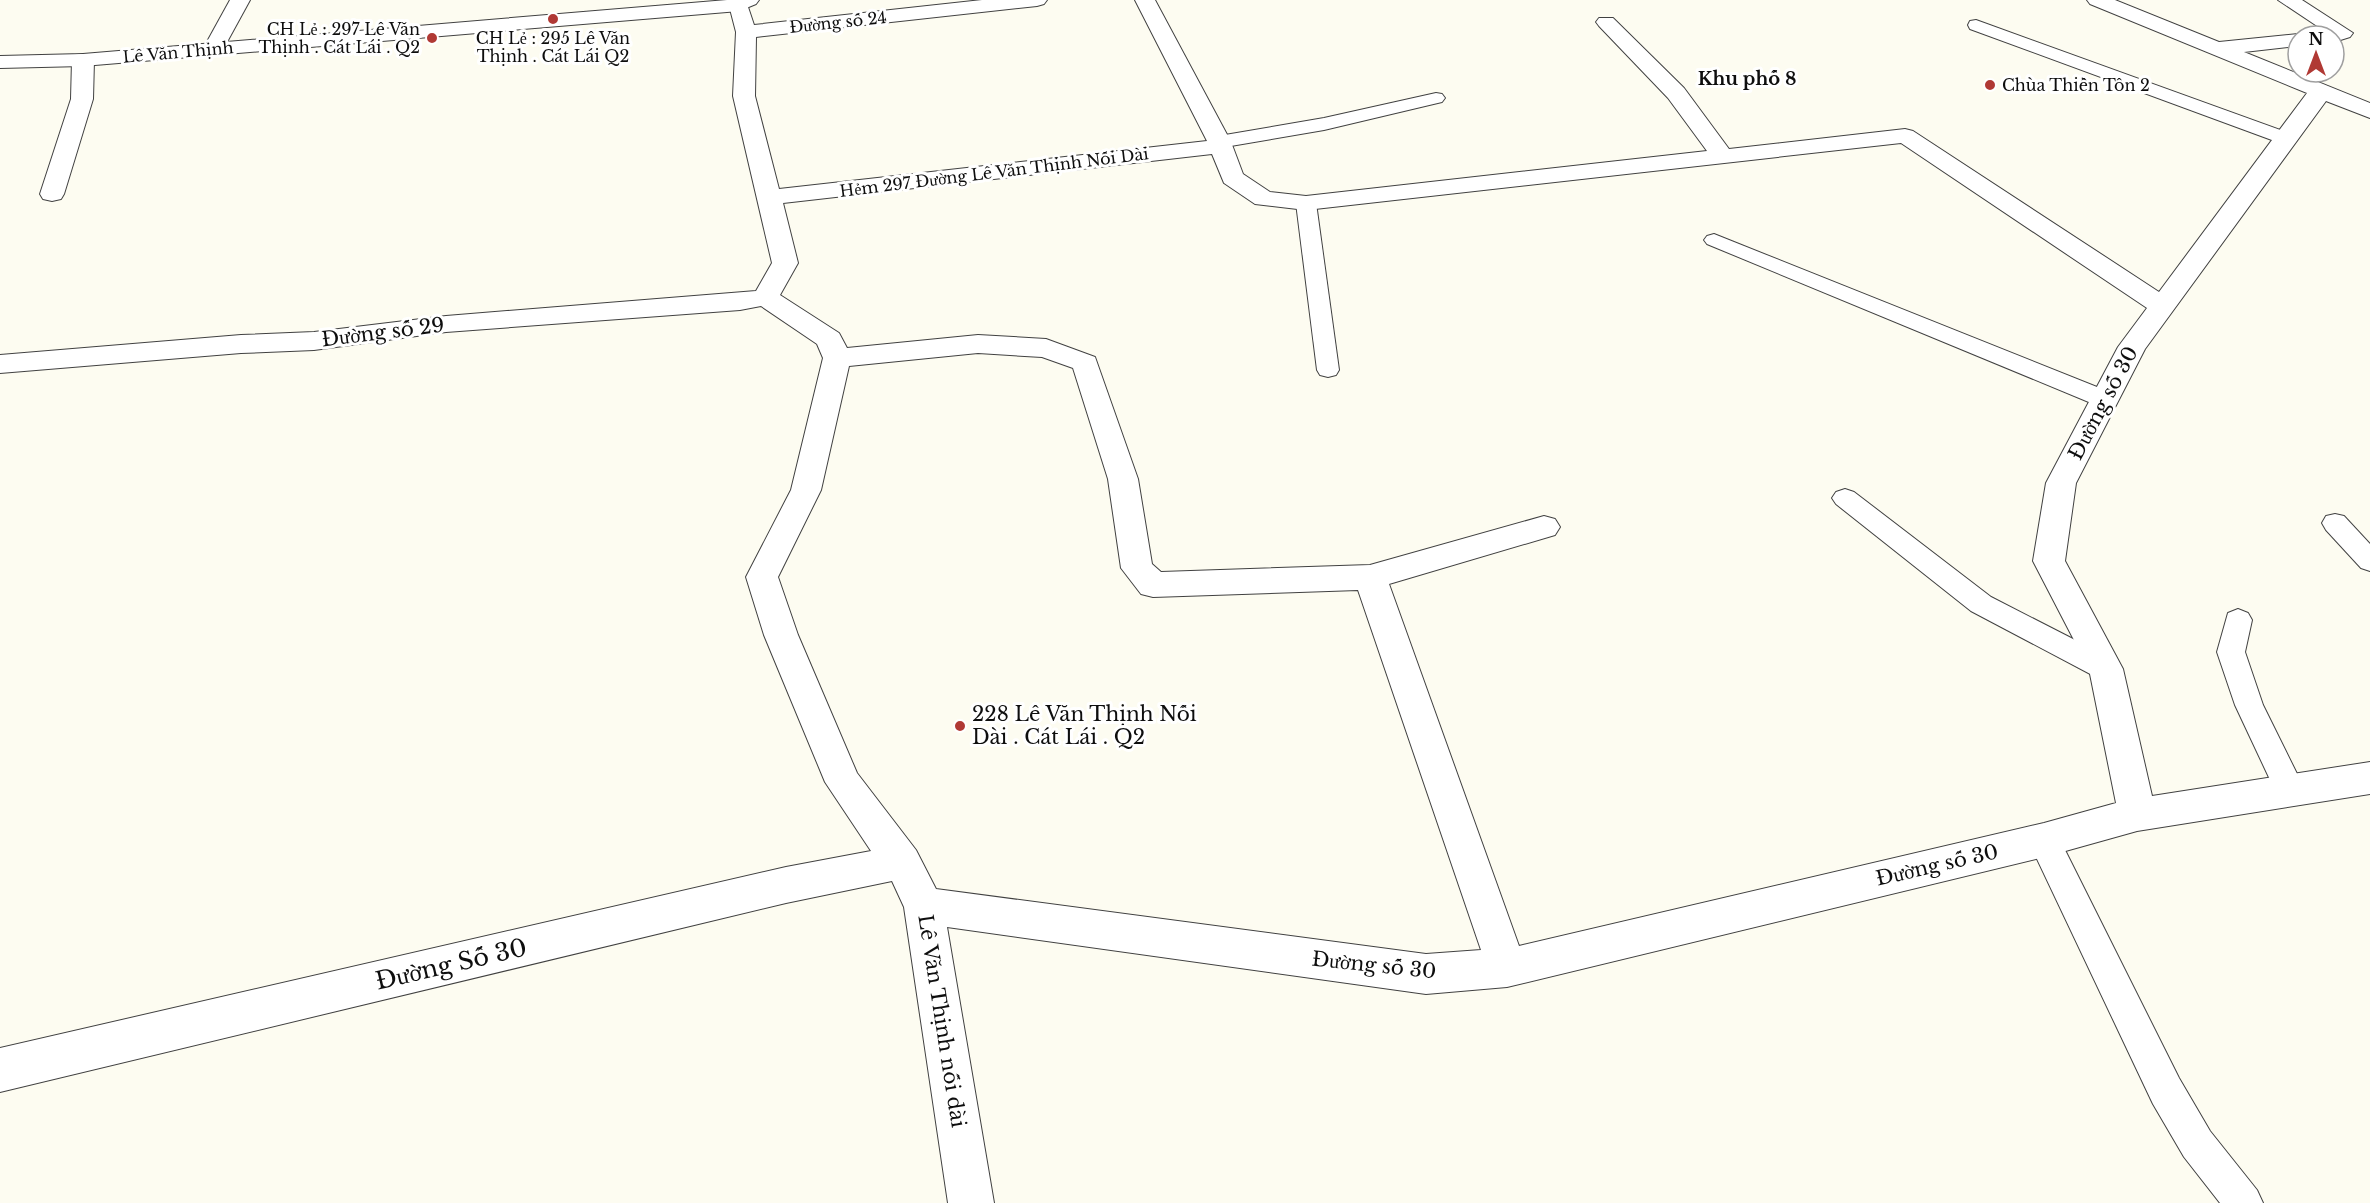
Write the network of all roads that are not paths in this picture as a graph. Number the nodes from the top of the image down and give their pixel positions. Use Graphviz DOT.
graph roads {
  1 [pos="240,0"];
  2 [pos="1037,0"];
  3 [pos="1145,0"];
  4 [pos="2097,0"];
  5 [pos="2288,0"];
  6 [pos="745,12"];
  7 [pos="1606,22"];
  8 [pos="2328,24"];
  9 [pos="1976,25"];
  10 [pos="2286,41"];
  11 [pos="214,49"];
  12 [pos="2217,49"];
  13 [pos="83,60"];
  14 [pos="0,62"];
  15 [pos="2319,90"];
  16 [pos="1436,98"];
  17 [pos="2370,111"];
  18 [pos="2286,139"];
  19 [pos="1219,144"];
  20 [pos="1722,156"];
  21 [pos="52,194"];
  22 [pos="768,198"];
  23 [pos="1306,202"];
  24 [pos="1714,240"];
  25 [pos="765,297"];
  26 [pos="2161,305"];
  27 [pos="837,358"];
  28 [pos="0,364"];
  29 [pos="1328,370"];
  30 [pos="2104,399"];
  31 [pos="1845,498"];
  32 [pos="2335,523"];
  33 [pos="1544,527"];
  34 [pos="2370,561"];
  35 [pos="1370,578"];
  36 [pos="2238,620"];
  37 [pos="2106,669"];
  38 [pos="2370,778"];
  39 [pos="2290,792"];
  40 [pos="2137,815"];
  41 [pos="2044,840"];
  42 [pos="902,862"];
  43 [pos="924,906"];
  44 [pos="1507,968"];
  45 [pos="0,1070"];
  46 [pos="971,1203"];
  47 [pos="2244,1203"];
  1 -- 11 [label="street"];
  2 -- 6 [label="street, Đường số 24"];
  3 -- 19 [label="street"];
  4 -- 12 [label="street"];
  5 -- 8 [label="street"];
  6 -- 11 [label="street, Lê Văn Thịnh"];
  6 -- 22 [label="street"];
  7 -- 20 [label="street"];
  9 -- 18 [label="lane"];
  10 -- 12 [label="street"];
  11 -- 13 [label="street, Lê Văn Thịnh"];
  12 -- 15 [label="street"];
  13 -- 14 [label="street, Lê Văn Thịnh"];
  13 -- 21 [label="street"];
  15 -- 17 [label="street"];
  15 -- 18 [label="street, Đường số 30"];
  16 -- 19 [label="lane, Hẻm 297 Đường Lê Văn Thịnh Nối Dài"];
  18 -- 26 [label="street, Đường số 30"];
  19 -- 22 [label="street, Hẻm 297 Đường Lê Văn Thịnh Nối Dài"];
  19 -- 23 [label="street"];
  20 -- 23 [label="street"];
  20 -- 26 [label="street"];
  22 -- 25 [label="street"];
  23 -- 29 [label="lane"];
  24 -- 30 [label="lane"];
  25 -- 27 [label="street"];
  25 -- 28 [label="street, Đường số 29"];
  26 -- 30 [label="street, Đường số 30"];
  27 -- 35 [label="street"];
  27 -- 42 [label="street, Lê Văn Thịnh nối dài"];
  30 -- 37 [label="street, Đường số 30"];
  31 -- 37 [label="lane"];
  32 -- 34 [label="lane"];
  33 -- 35 [label="street"];
  35 -- 44 [label="street"];
  36 -- 39 [label="lane"];
  37 -- 40 [label="street, Đường số 30"];
  38 -- 39 [label="street"];
  39 -- 40 [label="street"];
  40 -- 41 [label="street, Đường số 30"];
  41 -- 44 [label="street, Đường số 30"];
  41 -- 47 [label="lane"];
  42 -- 43 [label="street, Lê Văn Thịnh nối dài"];
  42 -- 45 [label="street, Đường Số 30"];
  43 -- 44 [label="street, Đường số 30"];
  43 -- 46 [label="street, Lê Văn Thịnh nối dài"];
}
